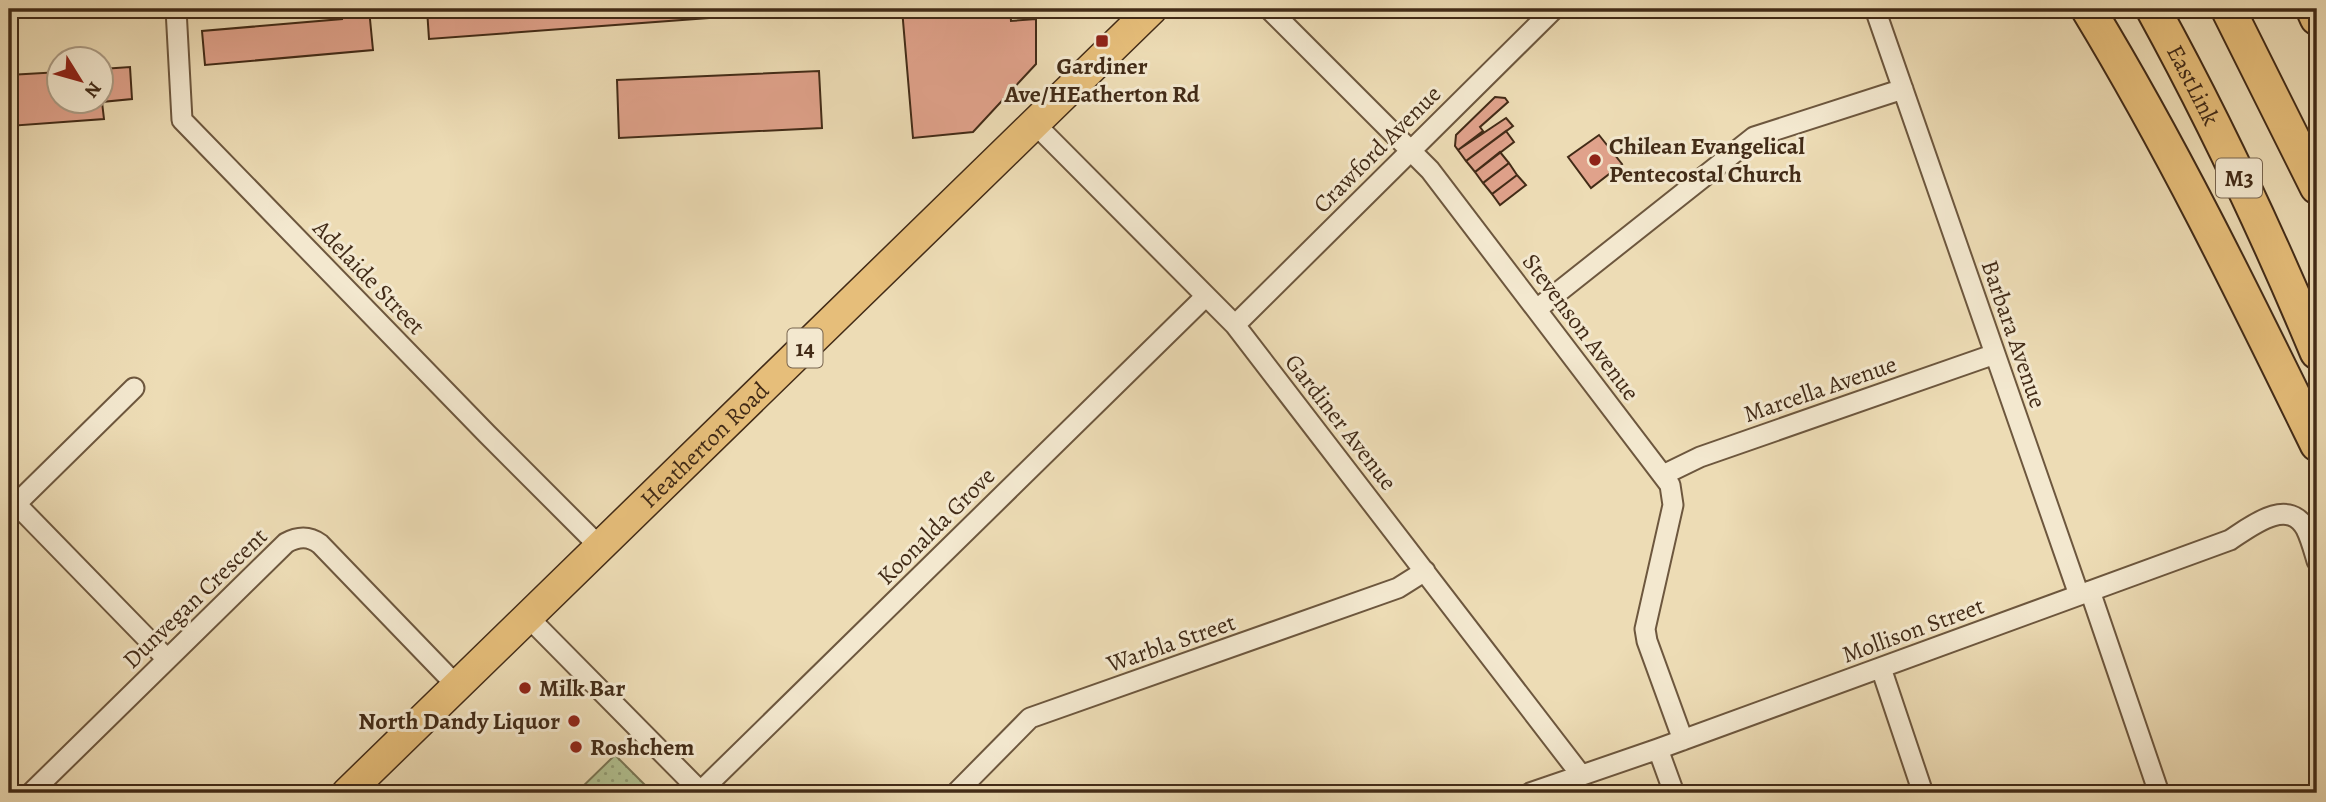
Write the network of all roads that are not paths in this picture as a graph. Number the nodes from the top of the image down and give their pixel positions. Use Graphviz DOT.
graph roads {
  1 [pos="176,9"];
  2 [pos="1152,9"];
  3 [pos="1269,9"];
  4 [pos="1554,9"];
  5 [pos="1875,9"];
  6 [pos="2088,9"];
  7 [pos="2152,9"];
  8 [pos="2228,9"];
  9 [pos="2313,9"];
  10 [pos="2317,18"];
  11 [pos="1903,89"];
  12 [pos="1034,123"];
  13 [pos="1411,150"];
  14 [pos="2317,187"];
  15 [pos="1206,296"];
  16 [pos="1537,309"];
  17 [pos="1234,325"];
  18 [pos="2317,352"];
  19 [pos="1995,354"];
  20 [pos="134,388"];
  21 [pos="2317,444"];
  22 [pos="1663,475"];
  23 [pos="12,508"];
  24 [pos="600,547"];
  25 [pos="2317,561"];
  26 [pos="1425,571"];
  27 [pos="2085,593"];
  28 [pos="528,617"];
  29 [pos="167,659"];
  30 [pos="1881,668"];
  31 [pos="457,686"];
  32 [pos="1683,740"];
  33 [pos="1658,749"];
  34 [pos="1581,775"];
  35 [pos="31,793"];
  36 [pos="347,793"];
  37 [pos="701,793"];
  38 [pos="956,793"];
  39 [pos="1530,793"];
  40 [pos="1674,793"];
  41 [pos="1923,793"];
  42 [pos="2159,793"];
  1 -- 24 [label="street, Adelaide Street"];
  2 -- 12 [label="main road, Heatherton Road / 14"];
  3 -- 13 [label="street, Stevenson Avenue"];
  4 -- 13 [label="street, Crawford Avenue"];
  5 -- 11 [label="street"];
  6 -- 21 [label="highway"];
  7 -- 18 [label="highway, EastLink / M3"];
  8 -- 14 [label="highway"];
  9 -- 10 [label="highway"];
  11 -- 16 [label="street"];
  11 -- 19 [label="street, Barbara Avenue"];
  12 -- 15 [label="street, Gardiner Avenue"];
  12 -- 24 [label="main road, Heatherton Road / 14"];
  13 -- 16 [label="street, Stevenson Avenue"];
  13 -- 17 [label="street, Crawford Avenue"];
  15 -- 17 [label="street, Gardiner Avenue"];
  15 -- 37 [label="street, Koonalda Grove"];
  16 -- 22 [label="street, Stevenson Avenue"];
  17 -- 26 [label="street, Gardiner Avenue"];
  19 -- 22 [label="street, Marcella Avenue"];
  19 -- 27 [label="street, Barbara Avenue"];
  20 -- 23 [label="street"];
  22 -- 32 [label="street, Stevenson Avenue"];
  23 -- 29 [label="street"];
  24 -- 28 [label="main road, Heatherton Road / 14"];
  25 -- 27 [label="street, Mollison Street"];
  26 -- 34 [label="street, Gardiner Avenue"];
  26 -- 38 [label="street, Warbla Street"];
  27 -- 30 [label="street, Mollison Street"];
  27 -- 42 [label="street, Barbara Avenue"];
  28 -- 31 [label="main road, Heatherton Road / 14"];
  28 -- 37 [label="street"];
  29 -- 31 [label="street, Dunvegan Crescent"];
  29 -- 35 [label="street, Dunvegan Crescent"];
  30 -- 32 [label="street, Mollison Street"];
  30 -- 41 [label="street"];
  31 -- 36 [label="main road, Heatherton Road / 14"];
  32 -- 33 [label="street, Mollison Street"];
  33 -- 34 [label="street, Mollison Street"];
  33 -- 40 [label="street"];
  34 -- 39 [label="street, Mollison Street"];
}
